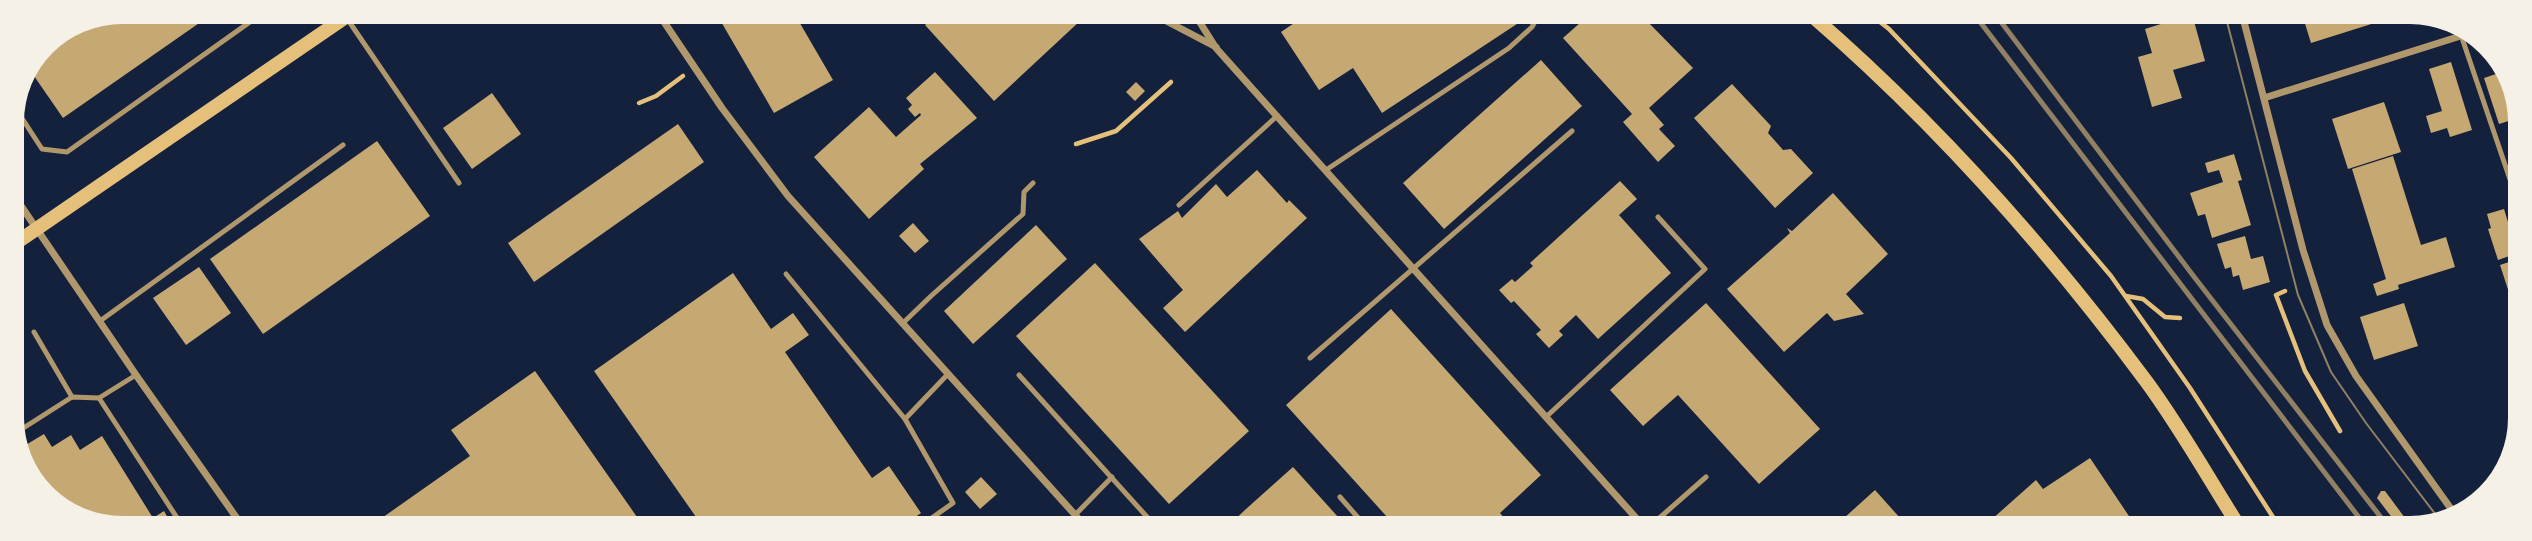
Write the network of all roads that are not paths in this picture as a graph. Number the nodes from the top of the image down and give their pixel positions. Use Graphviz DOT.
graph roads {
  1 [pos="247,24"];
  2 [pos="336,24"];
  3 [pos="355,24"];
  4 [pos="665,24"];
  5 [pos="1171,24"];
  6 [pos="1201,24"];
  7 [pos="1534,24"];
  8 [pos="1821,24"];
  9 [pos="2245,24"];
  10 [pos="2456,37"];
  11 [pos="2467,44"];
  12 [pos="1216,48"];
  13 [pos="2264,98"];
  14 [pos="1277,116"];
  15 [pos="25,123"];
  16 [pos="1573,131"];
  17 [pos="343,145"];
  18 [pos="1326,170"];
  19 [pos="2508,172"];
  20 [pos="459,183"];
  21 [pos="1034,183"];
  22 [pos="1179,205"];
  23 [pos="25,212"];
  24 [pos="1658,217"];
  25 [pos="37,230"];
  26 [pos="25,238"];
  27 [pos="1413,268"];
  28 [pos="786,274"];
  29 [pos="100,321"];
  30 [pos="902,324"];
  31 [pos="34,332"];
  32 [pos="1310,358"];
  33 [pos="948,374"];
  34 [pos="135,375"];
  35 [pos="1019,375"];
  36 [pos="72,397"];
  37 [pos="99,398"];
  38 [pos="1546,417"];
  39 [pos="905,419"];
  40 [pos="25,427"];
  41 [pos="1112,477"];
  42 [pos="1706,477"];
  43 [pos="1340,497"];
  44 [pos="2450,507"];
  45 [pos="1075,514"];
  46 [pos="176,516"];
  47 [pos="235,516"];
  48 [pos="935,516"];
  49 [pos="1147,516"];
  50 [pos="1357,516"];
  51 [pos="1635,516"];
  52 [pos="1660,516"];
  53 [pos="2232,516"];
  1 -- 15 [label="lane"];
  2 -- 25 [label="main road"];
  3 -- 20 [label="lane"];
  4 -- 30 [label="street"];
  5 -- 12 [label="street"];
  6 -- 12 [label="street"];
  7 -- 18 [label="lane"];
  8 -- 53 [label="main road"];
  9 -- 13 [label="street"];
  10 -- 13 [label="street"];
  11 -- 19 [label="lane"];
  12 -- 14 [label="street"];
  13 -- 44 [label="street"];
  14 -- 18 [label="street"];
  14 -- 22 [label="lane"];
  16 -- 27 [label="lane"];
  17 -- 29 [label="lane"];
  18 -- 27 [label="street"];
  21 -- 30 [label="lane"];
  23 -- 25 [label="street"];
  24 -- 38 [label="lane"];
  25 -- 26 [label="main road"];
  25 -- 29 [label="street"];
  27 -- 32 [label="lane"];
  27 -- 38 [label="street"];
  28 -- 39 [label="lane"];
  29 -- 34 [label="street"];
  30 -- 33 [label="street"];
  31 -- 36 [label="lane"];
  33 -- 39 [label="lane"];
  33 -- 45 [label="street"];
  34 -- 37 [label="lane"];
  34 -- 47 [label="street"];
  35 -- 41 [label="lane"];
  36 -- 37 [label="lane"];
  36 -- 40 [label="lane"];
  37 -- 46 [label="lane"];
  38 -- 51 [label="street"];
  39 -- 48 [label="lane"];
  41 -- 45 [label="lane"];
  41 -- 49 [label="lane"];
  42 -- 52 [label="lane"];
  43 -- 50 [label="lane"];
}
